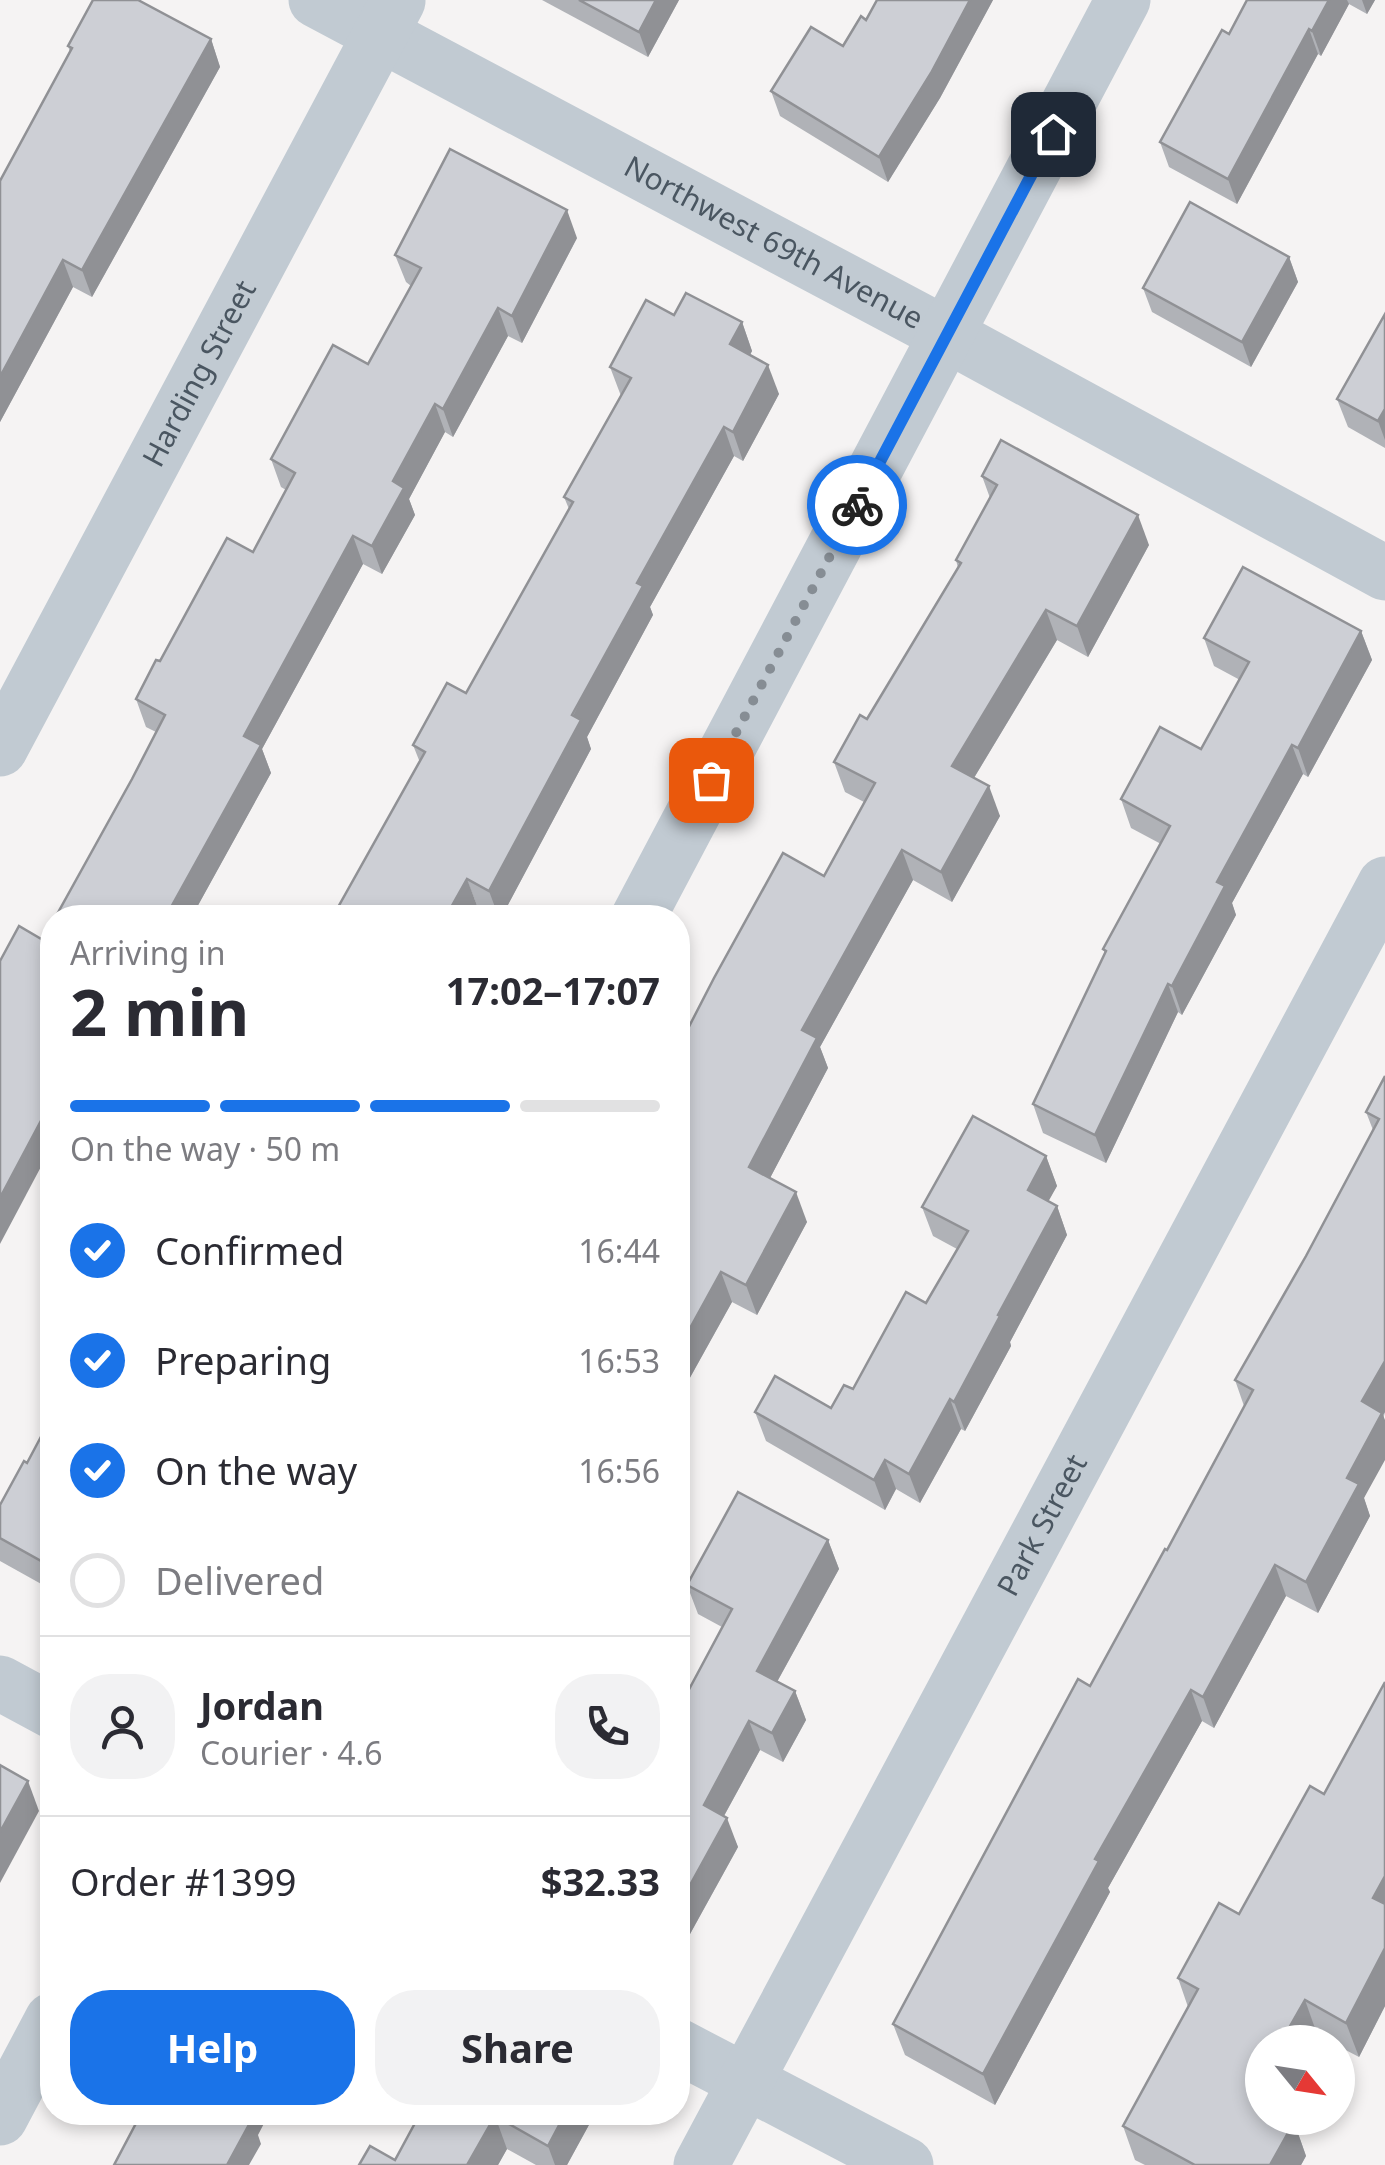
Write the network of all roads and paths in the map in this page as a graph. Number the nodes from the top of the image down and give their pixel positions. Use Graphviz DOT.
graph roads {
  1 [pos="316,0"];
  2 [pos="1123,0"];
  3 [pos="390,17"];
  4 [pos="947,335"];
  5 [pos="1385,573"];
  6 [pos="0,749"];
  7 [pos="1385,884"];
  8 [pos="645,905"];
  9 [pos="0,1683"];
  10 [pos="40,1705"];
  11 [pos="40,2043"];
  12 [pos="690,2052"];
  13 [pos="746,2082"];
  14 [pos="0,2118"];
  15 [pos="701,2165"];
  16 [pos="906,2165"];
  1 -- 3 [label="street, Northwest 69th Avenue"];
  2 -- 4 [label="street"];
  3 -- 4 [label="street, Northwest 69th Avenue"];
  3 -- 6 [label="street, Harding Street"];
  4 -- 5 [label="street, Northwest 69th Avenue"];
  4 -- 8 [label="street"];
  7 -- 13 [label="street, Park Street"];
  9 -- 10 [label="street"];
  11 -- 14 [label="street"];
  12 -- 13 [label="street"];
  13 -- 15 [label="street, Park Street"];
  13 -- 16 [label="street"];
}
